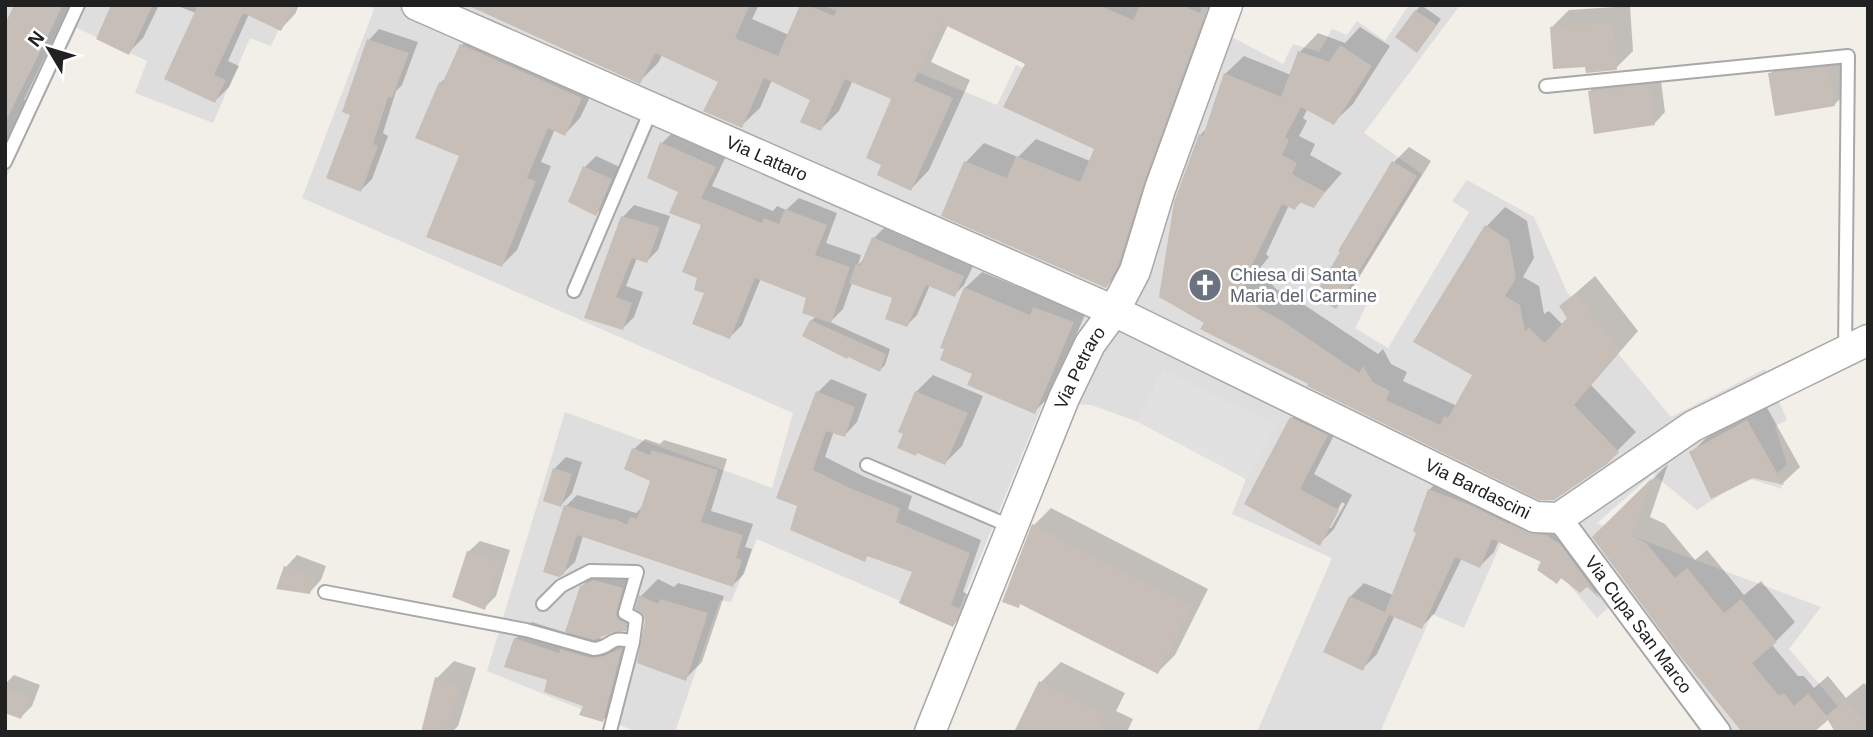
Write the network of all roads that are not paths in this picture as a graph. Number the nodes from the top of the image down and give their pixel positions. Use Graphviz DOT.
graph roads {
  1 [pos="78,5"];
  2 [pos="1227,5"];
  3 [pos="431,8"];
  4 [pos="1546,86"];
  5 [pos="653,107"];
  6 [pos="5,162"];
  7 [pos="573,291"];
  8 [pos="1114,311"];
  9 [pos="1856,346"];
  10 [pos="867,465"];
  11 [pos="1559,518"];
  12 [pos="1013,527"];
  13 [pos="325,592"];
  14 [pos="543,604"];
  15 [pos="634,642"];
  16 [pos="610,731"];
  17 [pos="930,732"];
  18 [pos="1718,732"];
  1 -- 6 [label="lane"];
  2 -- 8 [label="street, Via Petraro"];
  3 -- 5 [label="street, Via Lattaro"];
  4 -- 9 [label="lane"];
  5 -- 7 [label="lane"];
  5 -- 8 [label="street, Via Lattaro"];
  8 -- 11 [label="street, Via Bardascini"];
  8 -- 12 [label="street, Via Petraro"];
  9 -- 11 [label="street"];
  10 -- 12 [label="lane"];
  11 -- 18 [label="street, Via Cupa San Marco"];
  12 -- 17 [label="street, Via Petraro"];
  13 -- 15 [label="lane"];
  14 -- 15 [label="lane"];
  15 -- 16 [label="lane"];
}
